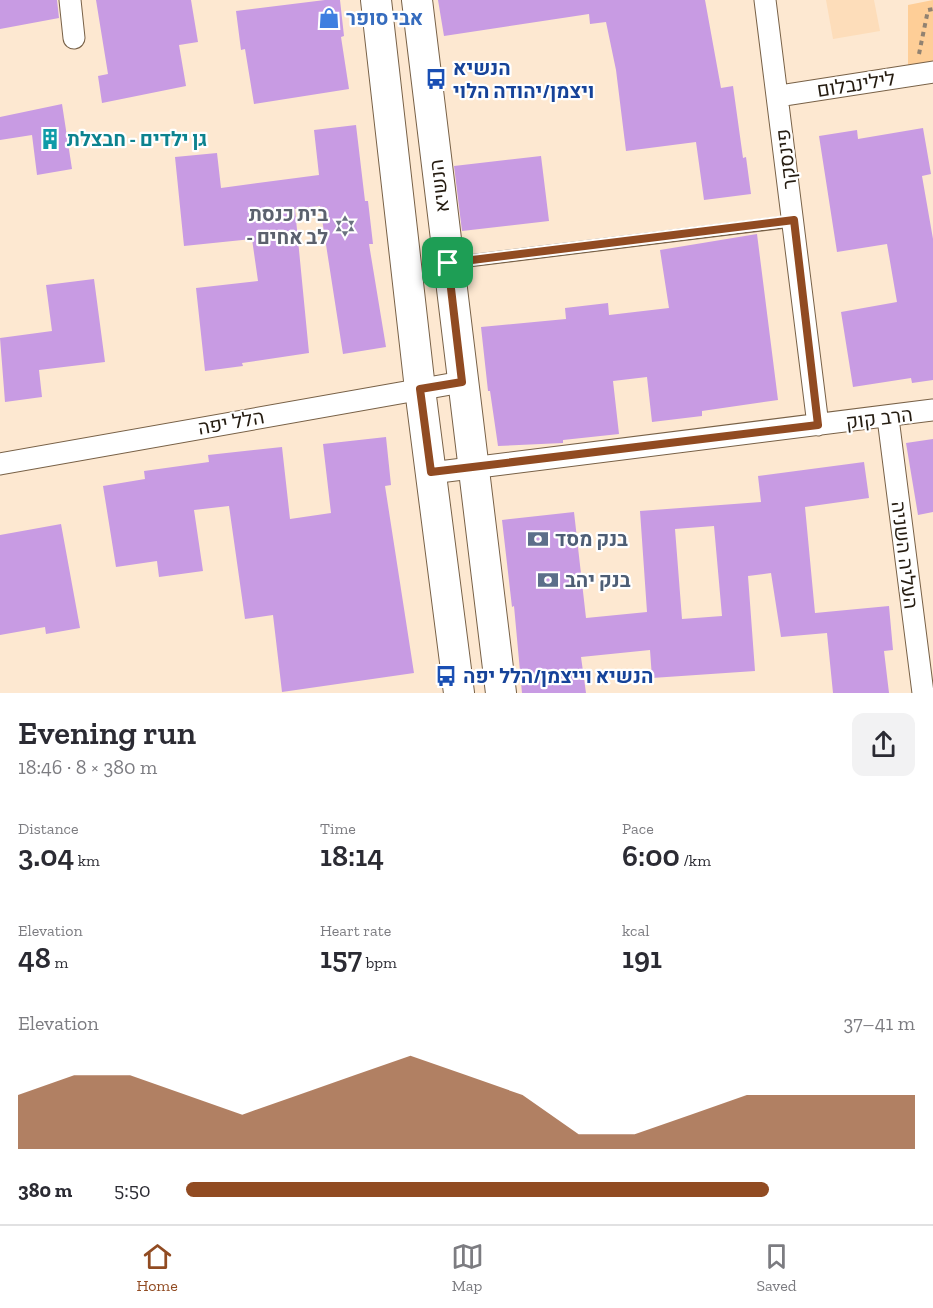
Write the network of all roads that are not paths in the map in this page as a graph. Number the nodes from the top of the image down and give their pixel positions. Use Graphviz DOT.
graph roads {
  1 [pos="70,0"];
  2 [pos="376,0"];
  3 [pos="417,0"];
  4 [pos="765,0"];
  5 [pos="75,38"];
  6 [pos="924,74"];
  7 [pos="779,96"];
  8 [pos="794,220"];
  9 [pos="448,263"];
  10 [pos="462,382"];
  11 [pos="420,389"];
  12 [pos="933,410"];
  13 [pos="888,418"];
  14 [pos="818,425"];
  15 [pos="0,464"];
  16 [pos="472,467"];
  17 [pos="431,472"];
  18 [pos="459,693"];
  19 [pos="501,693"];
  20 [pos="923,693"];
  1 -- 5 [label="street"];
  2 -- 11 [label="main road"];
  3 -- 9 [label="main road, הנשיא"];
  4 -- 7 [label="street, פינסקר"];
  6 -- 7 [label="street, לילינבלום"];
  7 -- 8 [label="street, פינסקר"];
  8 -- 9 [label="lane"];
  8 -- 14 [label="street, פינסקר"];
  9 -- 10 [label="main road, הנשיא"];
  10 -- 11 [label="street, הלל יפה"];
  10 -- 16 [label="main road, הנשיא"];
  11 -- 15 [label="street, הלל יפה"];
  11 -- 17 [label="main road"];
  12 -- 13 [label="street, הרב קוק"];
  13 -- 14 [label="street, הרב קוק"];
  13 -- 20 [label="street, העליה השניה"];
  14 -- 16 [label="street, הרב קוק"];
  16 -- 17 [label="street, הרב קוק"];
  16 -- 19 [label="main road, הנשיא"];
  17 -- 18 [label="main road"];
}
